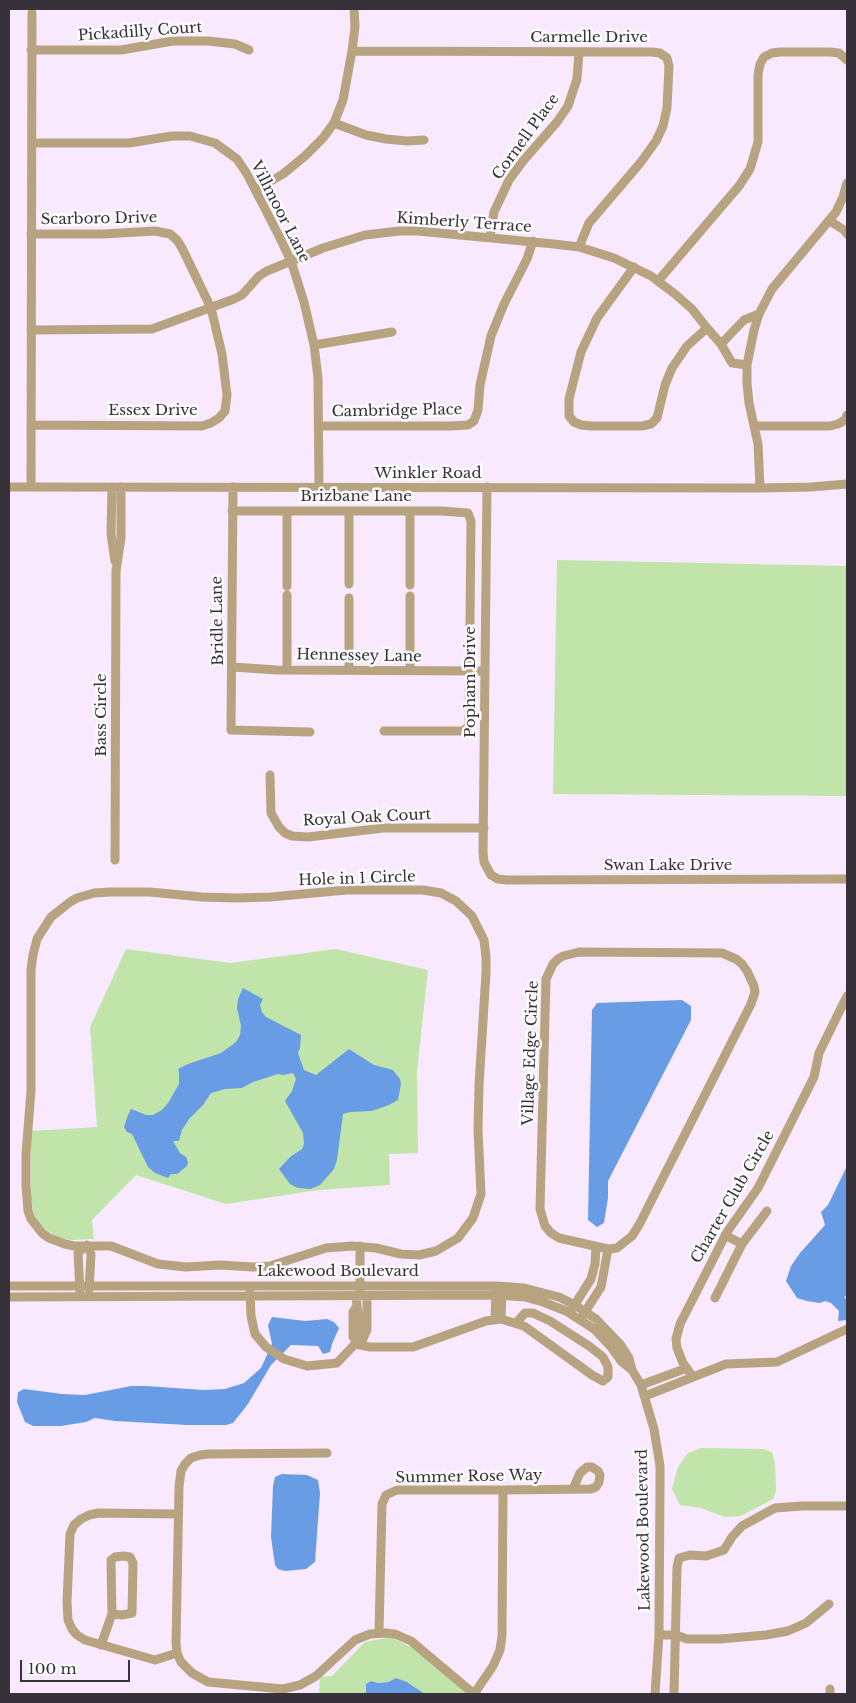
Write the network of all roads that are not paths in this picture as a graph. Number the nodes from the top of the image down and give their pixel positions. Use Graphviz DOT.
graph roads {
  1 [pos="354,9"];
  2 [pos="32,13"];
  3 [pos="32,50"];
  4 [pos="249,50"];
  5 [pos="352,51"];
  6 [pos="579,52"];
  7 [pos="847,60"];
  8 [pos="334,123"];
  9 [pos="424,140"];
  10 [pos="32,143"];
  11 [pos="847,183"];
  12 [pos="256,190"];
  13 [pos="830,221"];
  14 [pos="31,234"];
  15 [pos="847,234"];
  16 [pos="490,237"];
  17 [pos="533,242"];
  18 [pos="579,247"];
  19 [pos="290,261"];
  20 [pos="634,267"];
  21 [pos="658,281"];
  22 [pos="210,308"];
  23 [pos="759,314"];
  24 [pos="707,328"];
  25 [pos="31,330"];
  26 [pos="392,332"];
  27 [pos="314,344"];
  28 [pos="721,344"];
  29 [pos="747,364"];
  30 [pos="847,415"];
  31 [pos="31,425"];
  32 [pos="320,426"];
  33 [pos="755,426"];
  34 [pos="847,484"];
  35 [pos="9,487"];
  36 [pos="31,487"];
  37 [pos="116,487"];
  38 [pos="232,487"];
  39 [pos="319,487"];
  40 [pos="487,487"];
  41 [pos="760,488"];
  42 [pos="232,511"];
  43 [pos="287,511"];
  44 [pos="349,511"];
  45 [pos="410,511"];
  46 [pos="349,584"];
  47 [pos="410,585"];
  48 [pos="287,586"];
  49 [pos="287,595"];
  50 [pos="410,596"];
  51 [pos="349,598"];
  52 [pos="233,667"];
  53 [pos="287,670"];
  54 [pos="349,670"];
  55 [pos="410,671"];
  56 [pos="470,671"];
  57 [pos="485,671"];
  58 [pos="384,731"];
  59 [pos="310,732"];
  60 [pos="270,775"];
  61 [pos="484,828"];
  62 [pos="115,860"];
  63 [pos="491,875"];
  64 [pos="847,880"];
  65 [pos="847,996"];
  66 [pos="767,1211"];
  67 [pos="725,1235"];
  68 [pos="742,1244"];
  69 [pos="87,1245"];
  70 [pos="360,1246"];
  71 [pos="596,1246"];
  72 [pos="608,1249"];
  73 [pos="594,1271"];
  74 [pos="604,1274"];
  75 [pos="85,1285"];
  76 [pos="9,1286"];
  77 [pos="250,1286"];
  78 [pos="499,1291"];
  79 [pos="361,1293"];
  80 [pos="9,1296"];
  81 [pos="84,1296"];
  82 [pos="250,1296"];
  83 [pos="715,1298"];
  84 [pos="572,1309"];
  85 [pos="361,1310"];
  86 [pos="582,1316"];
  87 [pos="498,1319"];
  88 [pos="516,1323"];
  89 [pos="847,1329"];
  90 [pos="355,1344"];
  91 [pos="687,1368"];
  92 [pos="693,1377"];
  93 [pos="641,1385"];
  94 [pos="645,1396"];
  95 [pos="327,1453"];
  96 [pos="573,1489"];
  97 [pos="503,1490"];
  98 [pos="847,1506"];
  99 [pos="178,1514"];
  100 [pos="829,1604"];
  101 [pos="112,1614"];
  102 [pos="379,1633"];
  103 [pos="659,1635"];
  104 [pos="676,1635"];
  105 [pos="100,1646"];
  106 [pos="177,1653"];
  107 [pos="474,1694"];
  108 [pos="655,1694"];
  109 [pos="674,1694"];
  1 -- 5 [label="street"];
  2 -- 3 [label="street"];
  3 -- 4 [label="street, Pickadilly Court"];
  3 -- 10 [label="street"];
  5 -- 6 [label="street, Carmelle Drive"];
  5 -- 8 [label="street"];
  6 -- 16 [label="street, Cornell Place"];
  6 -- 18 [label="street, Carmelle Drive"];
  7 -- 21 [label="street"];
  8 -- 9 [label="street"];
  8 -- 12 [label="street"];
  10 -- 12 [label="street, Villmoor Lane"];
  10 -- 14 [label="street"];
  11 -- 13 [label="street"];
  12 -- 19 [label="street, Villmoor Lane"];
  13 -- 15 [label="street"];
  13 -- 23 [label="street"];
  14 -- 22 [label="street, Scarboro Drive"];
  14 -- 25 [label="street"];
  16 -- 17 [label="street, Kimberly Terrace"];
  16 -- 19 [label="street, Kimberly Terrace"];
  17 -- 18 [label="street, Kimberly Terrace"];
  17 -- 32 [label="street, Cambridge Place"];
  18 -- 20 [label="street, Kimberly Terrace"];
  19 -- 22 [label="street, Kimberly Terrace"];
  19 -- 27 [label="street, Villmoor Lane"];
  20 -- 21 [label="street, Kimberly Terrace"];
  20 -- 24 [label="street"];
  21 -- 24 [label="street, Kimberly Terrace"];
  22 -- 25 [label="street, Kimberly Terrace"];
  22 -- 31 [label="street, Essex Drive"];
  23 -- 28 [label="street"];
  23 -- 29 [label="street"];
  24 -- 28 [label="street, Kimberly Terrace"];
  25 -- 31 [label="street"];
  26 -- 27 [label="street"];
  27 -- 32 [label="street, Villmoor Lane"];
  28 -- 29 [label="street, Kimberly Terrace"];
  29 -- 33 [label="street"];
  30 -- 33 [label="street"];
  31 -- 36 [label="street"];
  32 -- 39 [label="street, Villmoor Lane"];
  33 -- 41 [label="street"];
  34 -- 41 [label="street, Winkler Road"];
  35 -- 36 [label="street, Winkler Road"];
  36 -- 37 [label="street, Winkler Road"];
  37 -- 38 [label="street, Winkler Road"];
  37 -- 62 [label="street, Bass Circle"];
  38 -- 39 [label="street, Winkler Road"];
  38 -- 42 [label="street, Bridle Lane"];
  39 -- 40 [label="street, Winkler Road"];
  40 -- 41 [label="street, Winkler Road"];
  40 -- 57 [label="street, Popham Drive"];
  42 -- 43 [label="street, Brizbane Lane"];
  42 -- 52 [label="street, Bridle Lane"];
  43 -- 44 [label="street, Brizbane Lane"];
  43 -- 48 [label="street"];
  44 -- 45 [label="street, Brizbane Lane"];
  44 -- 46 [label="street"];
  45 -- 47 [label="street"];
  45 -- 56 [label="street, Brizbane Lane"];
  49 -- 53 [label="street"];
  50 -- 55 [label="street"];
  51 -- 54 [label="street"];
  52 -- 53 [label="street, Hennessey Lane"];
  52 -- 59 [label="street, Bridle Lane"];
  53 -- 54 [label="street, Hennessey Lane"];
  54 -- 55 [label="street, Hennessey Lane"];
  55 -- 56 [label="street, Hennessey Lane"];
  56 -- 57 [label="street, Hennessey Lane"];
  56 -- 58 [label="street"];
  57 -- 61 [label="street, Popham Drive"];
  60 -- 61 [label="street, Royal Oak Court"];
  61 -- 63 [label="street, Popham Drive"];
  63 -- 64 [label="street, Swan Lake Drive"];
  65 -- 67 [label="street, Charter Club Circle"];
  66 -- 68 [label="street"];
  67 -- 68 [label="street"];
  67 -- 91 [label="street, Charter Club Circle"];
  68 -- 83 [label="street"];
  69 -- 70 [label="street, Hole in 1 Circle"];
  69 -- 70 [label="street, Hole in 1 Circle"];
  69 -- 75 [label="street"];
  70 -- 79 [label="street"];
  71 -- 72 [label="street, Village Edge Circle"];
  71 -- 72 [label="street, Village Edge Circle"];
  71 -- 73 [label="street"];
  72 -- 74 [label="street"];
  73 -- 74 [label="street"];
  73 -- 84 [label="street"];
  74 -- 86 [label="street"];
  75 -- 76 [label="street, Lakewood Boulevard"];
  75 -- 77 [label="street, Lakewood Boulevard"];
  75 -- 81 [label="street"];
  77 -- 79 [label="street, Lakewood Boulevard"];
  77 -- 82 [label="street"];
  78 -- 79 [label="street, Lakewood Boulevard"];
  78 -- 84 [label="street, Lakewood Boulevard"];
  78 -- 87 [label="street"];
  79 -- 82 [label="street, Lakewood Boulevard"];
  79 -- 85 [label="street"];
  80 -- 81 [label="street, Lakewood Boulevard"];
  81 -- 82 [label="street, Lakewood Boulevard"];
  82 -- 90 [label="street"];
  84 -- 86 [label="street, Lakewood Boulevard"];
  85 -- 90 [label="street"];
  85 -- 90 [label="street"];
  86 -- 93 [label="street, Lakewood Boulevard"];
  87 -- 88 [label="street"];
  87 -- 90 [label="street"];
  88 -- 88 [label="street"];
  89 -- 92 [label="street"];
  91 -- 92 [label="street, Charter Club Circle"];
  91 -- 93 [label="street"];
  92 -- 94 [label="street"];
  93 -- 94 [label="street, Lakewood Boulevard"];
  94 -- 103 [label="street, Lakewood Boulevard"];
  95 -- 99 [label="street"];
  96 -- 97 [label="street, Summer Rose Way"];
  97 -- 102 [label="street, Summer Rose Way"];
  97 -- 107 [label="street"];
  98 -- 104 [label="street"];
  99 -- 105 [label="street"];
  99 -- 106 [label="street"];
  100 -- 104 [label="street"];
  101 -- 101 [label="street"];
  101 -- 105 [label="street"];
  102 -- 106 [label="street"];
  102 -- 107 [label="street"];
  103 -- 104 [label="street"];
  103 -- 108 [label="street, Lakewood Boulevard"];
  104 -- 109 [label="street"];
  105 -- 106 [label="street"];
}
